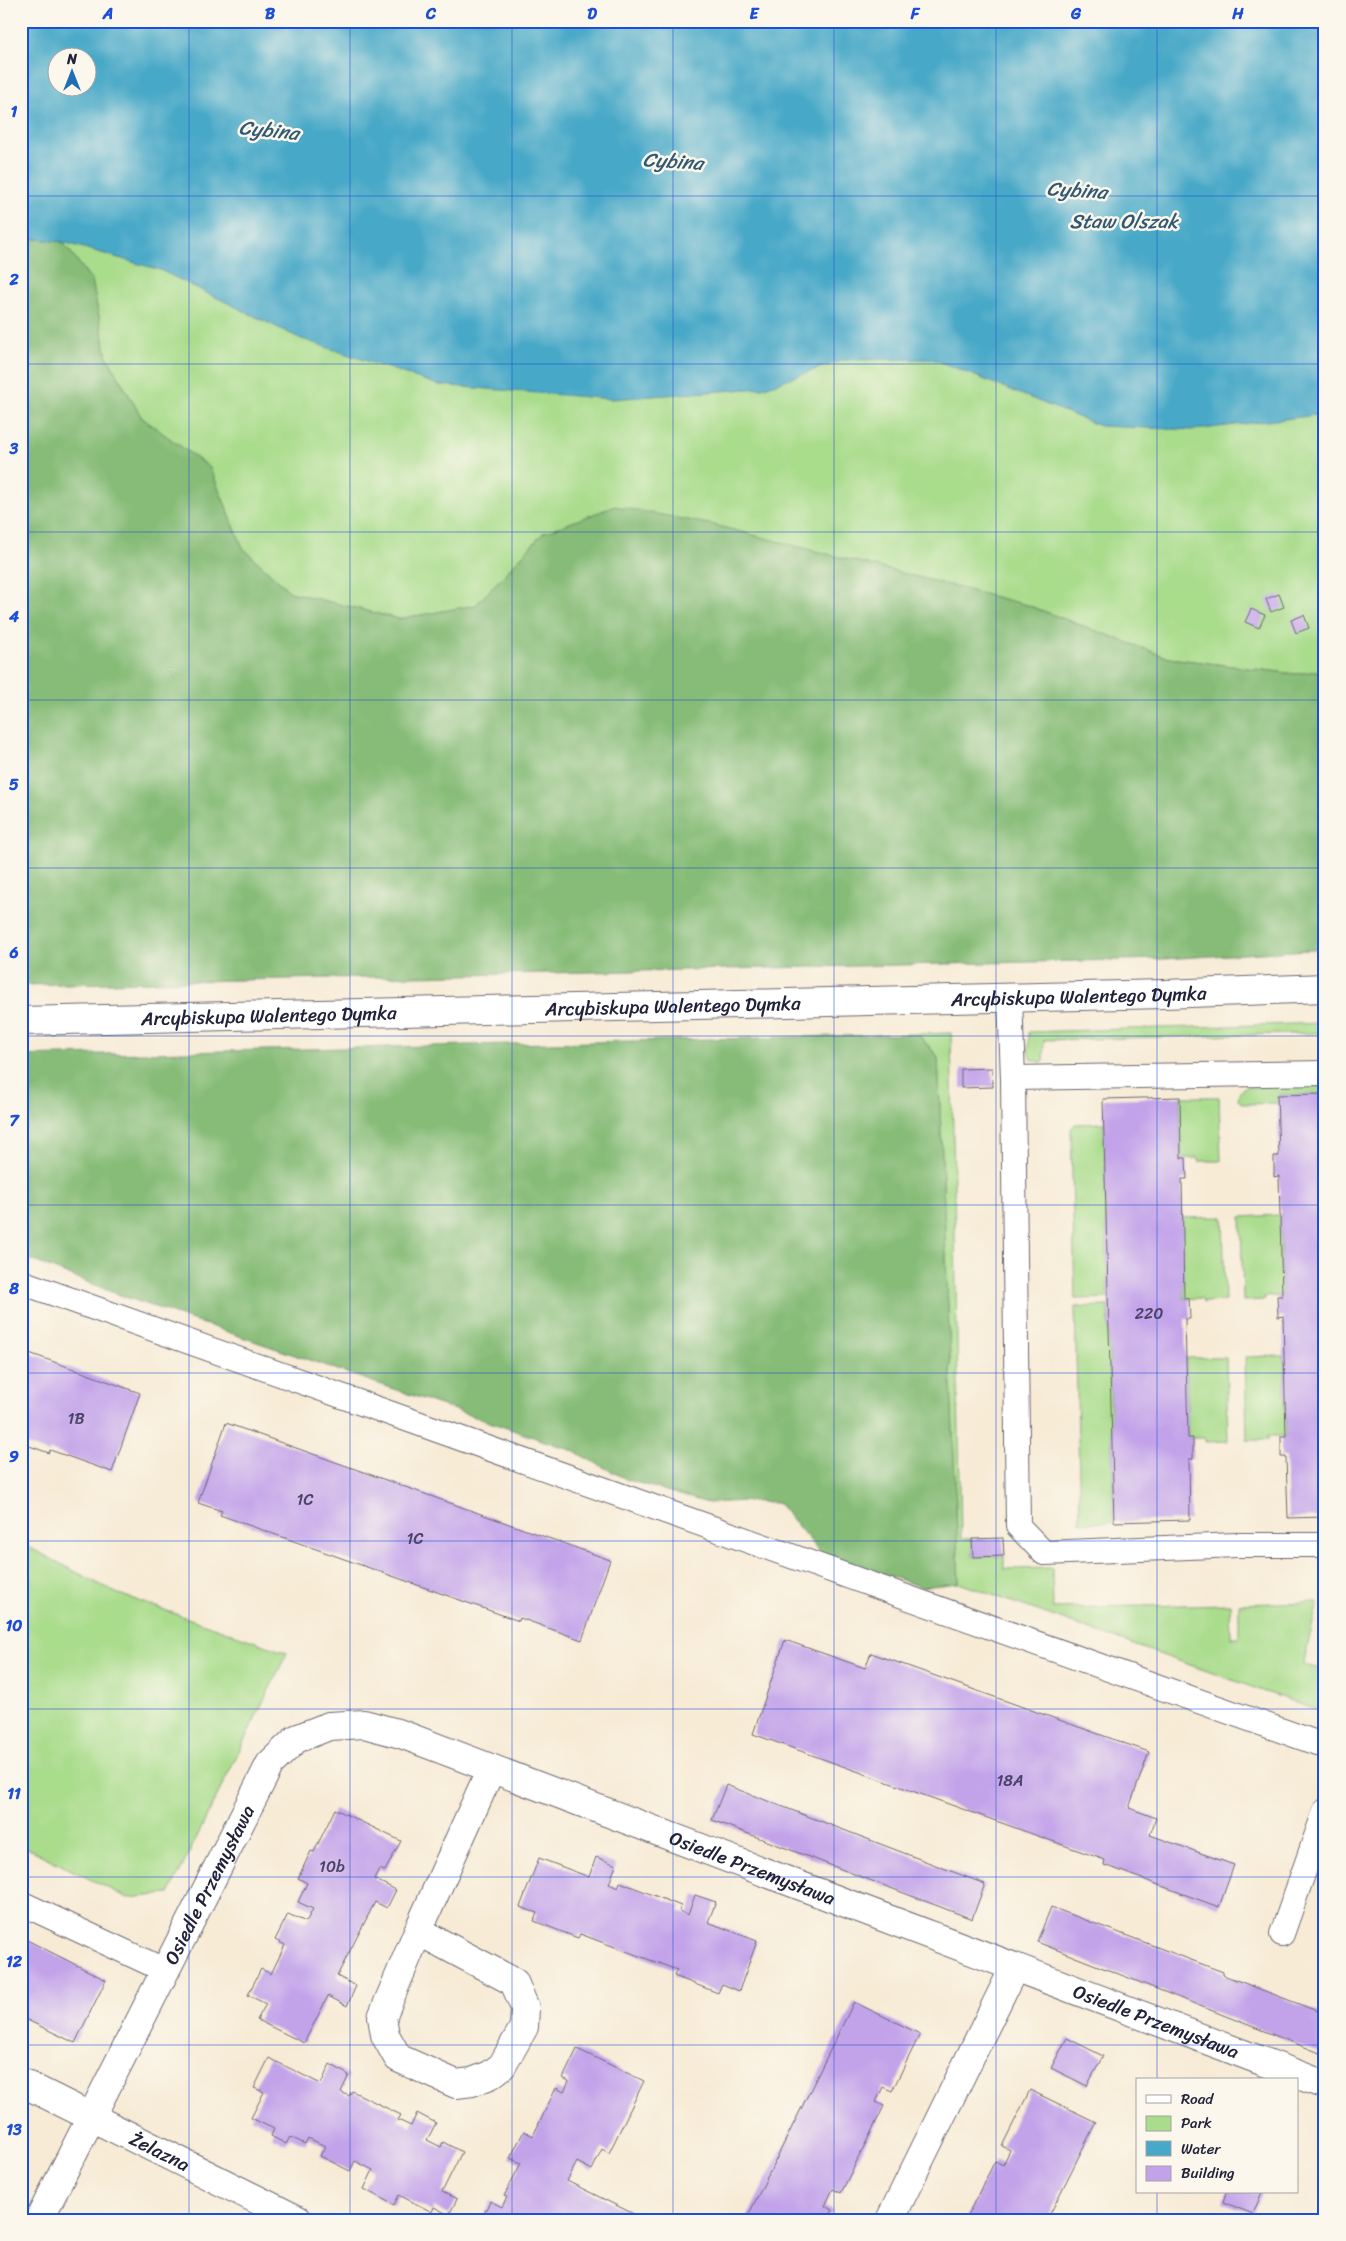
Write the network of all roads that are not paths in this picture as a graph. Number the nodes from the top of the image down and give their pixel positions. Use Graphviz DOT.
graph roads {
  1 [pos="1325,988"];
  2 [pos="1010,997"];
  3 [pos="21,1021"];
  4 [pos="1325,1074"];
  5 [pos="1013,1078"];
  6 [pos="21,1282"];
  7 [pos="1325,1544"];
  8 [pos="1325,1746"];
  9 [pos="491,1769"];
  10 [pos="1325,1810"];
  11 [pos="21,1903"];
  12 [pos="418,1931"];
  13 [pos="1282,1934"];
  14 [pos="1014,1968"];
  15 [pos="164,1970"];
  16 [pos="21,2082"];
  17 [pos="1325,2086"];
  18 [pos="90,2116"];
  19 [pos="39,2220"];
  20 [pos="298,2220"];
  21 [pos="890,2220"];
  1 -- 2 [label="street, Arcybiskupa Walentego Dymka"];
  2 -- 3 [label="street, Arcybiskupa Walentego Dymka"];
  2 -- 5 [label="lane"];
  4 -- 5 [label="lane"];
  5 -- 7 [label="lane"];
  6 -- 8 [label="lane"];
  9 -- 12 [label="street"];
  9 -- 14 [label="street, Osiedle Przemysława"];
  9 -- 15 [label="street, Osiedle Przemysława"];
  10 -- 13 [label="lane"];
  11 -- 15 [label="lane"];
  12 -- 12 [label="street"];
  14 -- 17 [label="street, Osiedle Przemysława"];
  14 -- 21 [label="street"];
  15 -- 18 [label="street, Osiedle Przemysława"];
  16 -- 18 [label="street, Żelazna"];
  18 -- 19 [label="street, Osiedle Przemysława"];
  18 -- 20 [label="street, Żelazna"];
}
